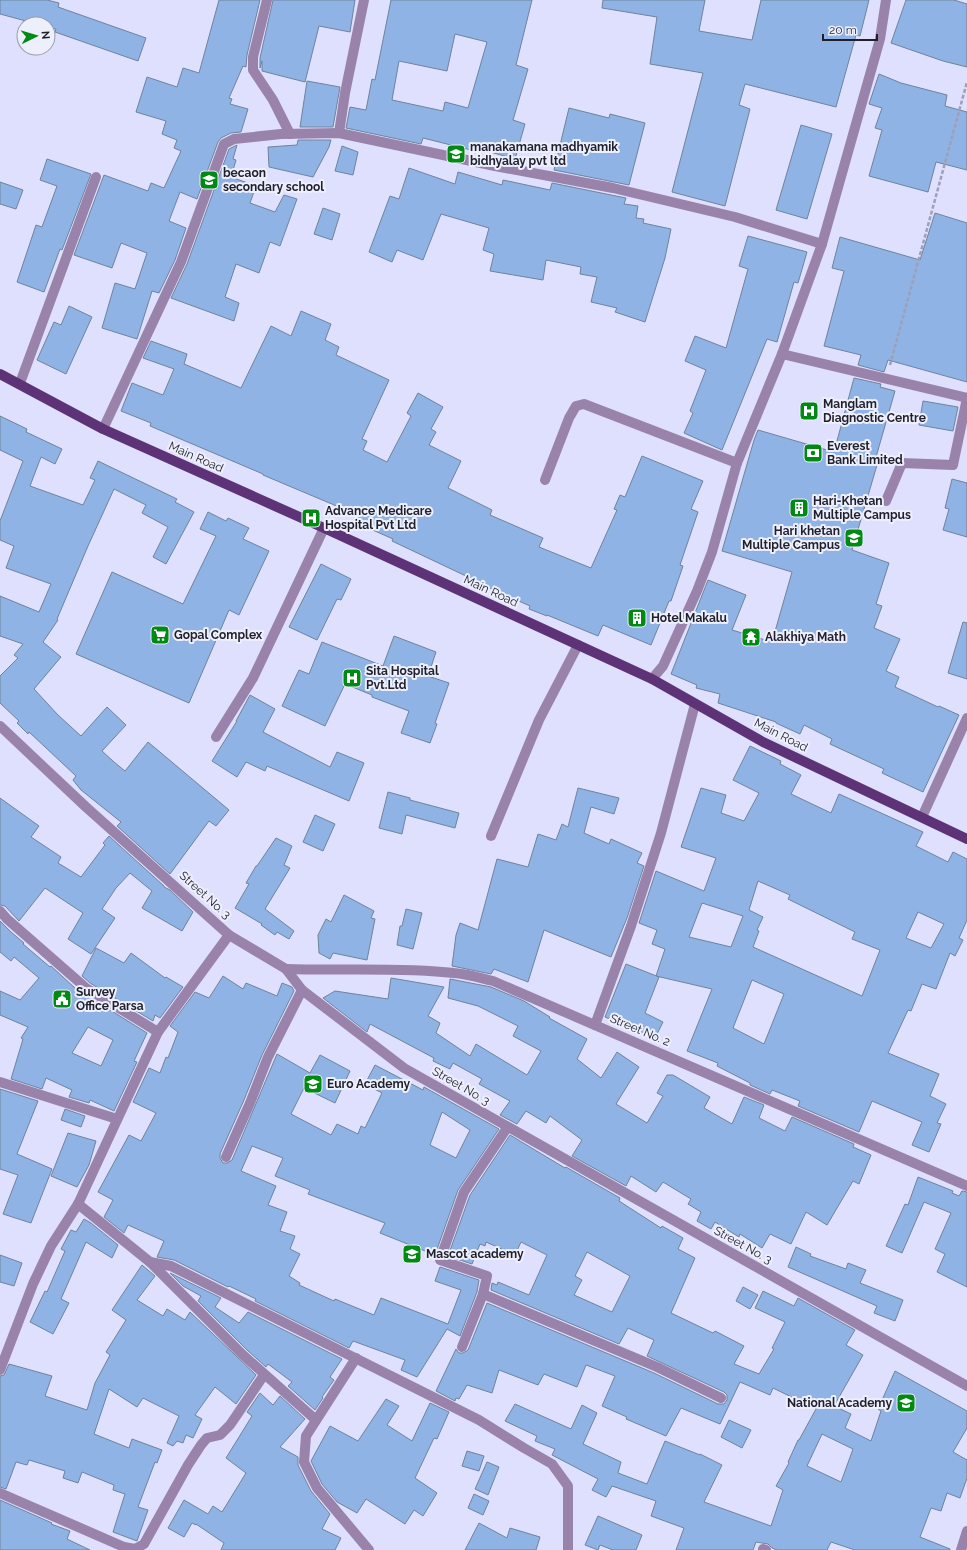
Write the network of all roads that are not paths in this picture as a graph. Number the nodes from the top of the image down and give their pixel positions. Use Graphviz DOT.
graph roads {
  1 [pos="267,0"];
  2 [pos="364,0"];
  3 [pos="886,0"];
  4 [pos="339,133"];
  5 [pos="290,134"];
  6 [pos="96,177"];
  7 [pos="822,244"];
  8 [pos="782,354"];
  9 [pos="0,374"];
  10 [pos="20,384"];
  11 [pos="967,398"];
  12 [pos="103,430"];
  13 [pos="737,463"];
  14 [pos="545,480"];
  15 [pos="886,501"];
  16 [pos="324,528"];
  17 [pos="578,645"];
  18 [pos="652,679"];
  19 [pos="694,704"];
  20 [pos="967,718"];
  21 [pos="0,726"];
  22 [pos="216,737"];
  23 [pos="922,817"];
  24 [pos="491,836"];
  25 [pos="967,839"];
  26 [pos="0,911"];
  27 [pos="229,935"];
  28 [pos="286,969"];
  29 [pos="302,990"];
  30 [pos="595,1026"];
  31 [pos="158,1032"];
  32 [pos="0,1082"];
  33 [pos="117,1119"];
  34 [pos="508,1128"];
  35 [pos="226,1157"];
  36 [pos="967,1186"];
  37 [pos="78,1204"];
  38 [pos="150,1262"];
  39 [pos="483,1294"];
  40 [pos="462,1347"];
  41 [pos="356,1358"];
  42 [pos="0,1370"];
  43 [pos="264,1375"];
  44 [pos="967,1386"];
  45 [pos="721,1398"];
  46 [pos="316,1420"];
  47 [pos="0,1493"];
  48 [pos="967,1531"];
  49 [pos="370,1550"];
  50 [pos="568,1550"];
  51 [pos="961,1550"];
  1 -- 5 [label="street"];
  2 -- 4 [label="street"];
  3 -- 7 [label="street"];
  4 -- 5 [label="street"];
  4 -- 7 [label="street"];
  5 -- 12 [label="street"];
  6 -- 10 [label="street"];
  7 -- 8 [label="street"];
  8 -- 11 [label="street"];
  8 -- 13 [label="street"];
  9 -- 10 [label="main road, Main Road"];
  10 -- 12 [label="main road, Main Road"];
  11 -- 15 [label="street"];
  12 -- 16 [label="main road, Main Road"];
  13 -- 14 [label="street"];
  13 -- 18 [label="street"];
  16 -- 17 [label="main road, Main Road"];
  16 -- 22 [label="street"];
  17 -- 18 [label="main road, Main Road"];
  17 -- 24 [label="street"];
  18 -- 19 [label="main road, Main Road"];
  19 -- 23 [label="main road, Main Road"];
  19 -- 30 [label="street"];
  20 -- 23 [label="street"];
  21 -- 27 [label="street, Street No. 3"];
  23 -- 25 [label="main road, Main Road"];
  26 -- 31 [label="street"];
  27 -- 28 [label="street, Street No. 3"];
  27 -- 31 [label="street"];
  28 -- 29 [label="street, Street No. 3"];
  28 -- 30 [label="street, Street No. 2"];
  29 -- 34 [label="street, Street No. 3"];
  29 -- 35 [label="street"];
  30 -- 36 [label="street, Street No. 2"];
  31 -- 33 [label="street"];
  32 -- 33 [label="street"];
  33 -- 37 [label="street"];
  34 -- 39 [label="street"];
  34 -- 44 [label="street, Street No. 3"];
  37 -- 38 [label="street"];
  37 -- 42 [label="street"];
  38 -- 41 [label="street"];
  38 -- 43 [label="street"];
  39 -- 40 [label="street"];
  39 -- 45 [label="street"];
  41 -- 46 [label="street"];
  41 -- 50 [label="street"];
  43 -- 46 [label="street"];
  43 -- 47 [label="street"];
  46 -- 49 [label="street"];
  48 -- 51 [label="street"];
}
